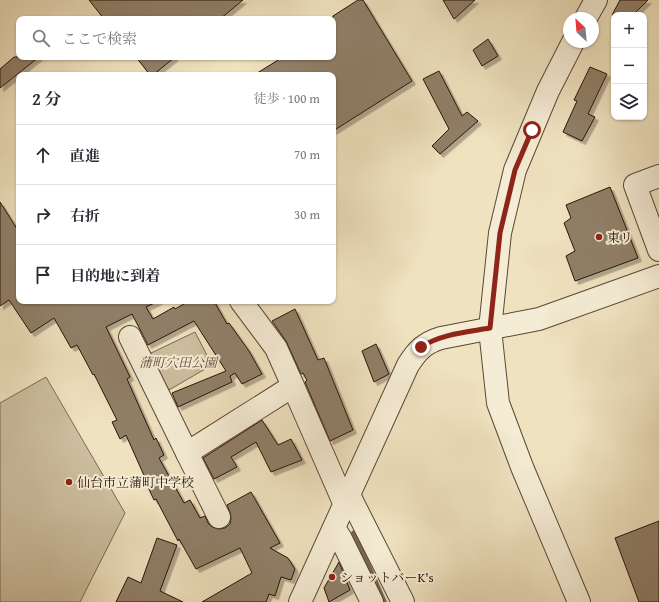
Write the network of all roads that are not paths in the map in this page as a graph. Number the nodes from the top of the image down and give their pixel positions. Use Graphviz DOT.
graph roads {
  1 [pos="596,0"];
  2 [pos="589,12"];
  3 [pos="570,48"];
  4 [pos="659,176"];
  5 [pos="659,250"];
  6 [pos="659,276"];
  7 [pos="243,304"];
  8 [pos="490,328"];
  9 [pos="130,337"];
  10 [pos="292,386"];
  11 [pos="187,453"];
  12 [pos="347,500"];
  13 [pos="219,517"];
  14 [pos="334,528"];
  15 [pos="300,602"];
  16 [pos="372,602"];
  17 [pos="403,602"];
  18 [pos="579,602"];
  1 -- 2 [label="street"];
  3 -- 8 [label="street"];
  4 -- 5 [label="street"];
  6 -- 8 [label="street"];
  7 -- 10 [label="street"];
  8 -- 12 [label="street"];
  8 -- 18 [label="street"];
  9 -- 11 [label="street"];
  10 -- 11 [label="street"];
  10 -- 12 [label="street"];
  11 -- 13 [label="street"];
  12 -- 14 [label="street"];
  12 -- 17 [label="street"];
  14 -- 15 [label="street"];
  14 -- 16 [label="street"];
}
